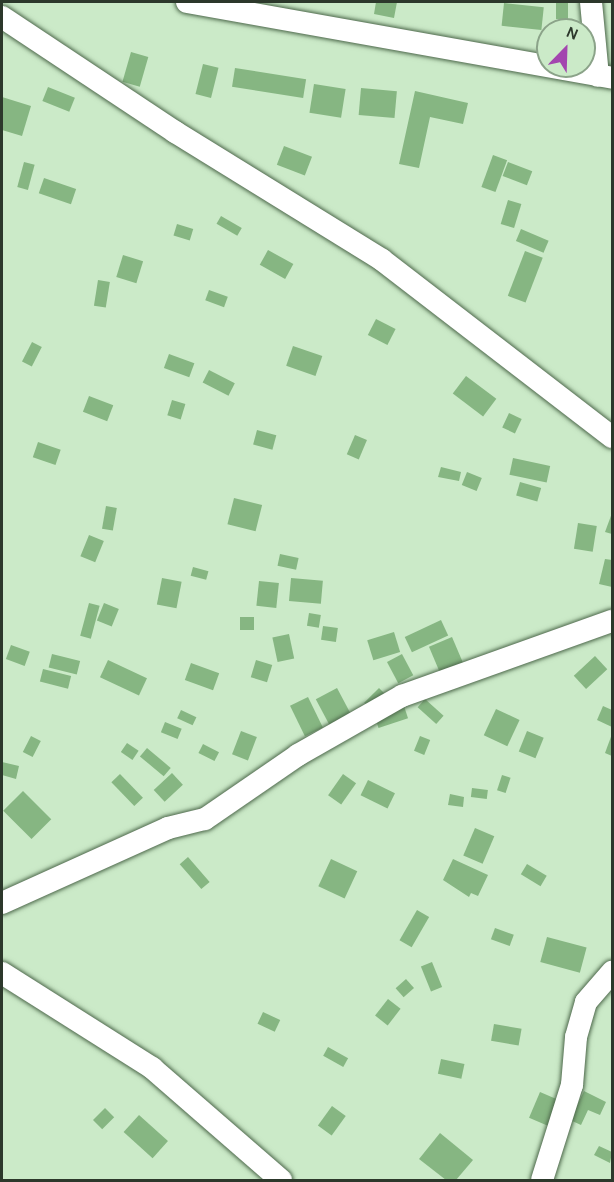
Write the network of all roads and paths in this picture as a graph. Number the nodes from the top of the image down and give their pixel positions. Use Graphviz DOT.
graph roads {
  1 [pos="187,2"];
  2 [pos="591,2"];
  3 [pos="2,17"];
  4 [pos="605,77"];
  5 [pos="612,438"];
  6 [pos="612,621"];
  7 [pos="2,903"];
  8 [pos="612,972"];
  9 [pos="2,973"];
  10 [pos="281,1180"];
  11 [pos="542,1180"];
  1 -- 4 [label="street"];
  2 -- 4 [label="street"];
  3 -- 5 [label="street"];
  6 -- 7 [label="street"];
  8 -- 11 [label="street"];
  9 -- 10 [label="street"];
}
